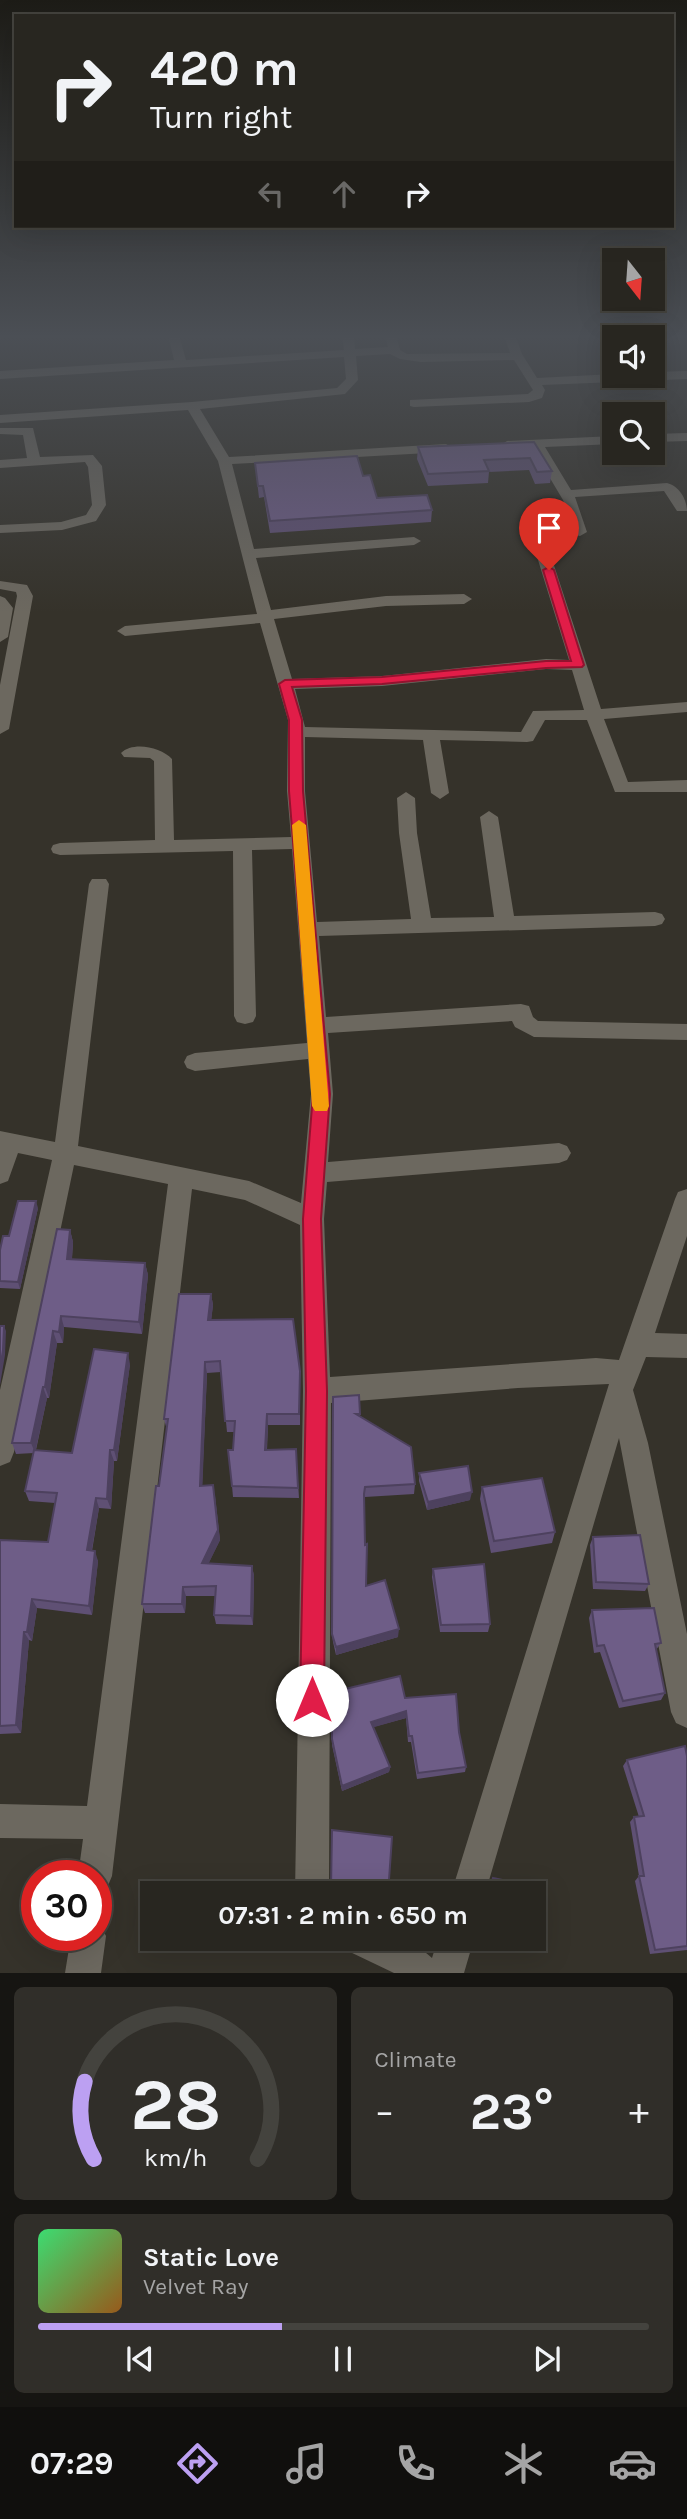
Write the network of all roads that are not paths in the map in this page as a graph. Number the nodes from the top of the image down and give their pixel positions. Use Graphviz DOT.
graph roads {
  1 [pos="205,427"];
  2 [pos="0,431"];
  3 [pos="687,437"];
  4 [pos="665,438"];
  5 [pos="602,440"];
  6 [pos="536,443"];
  7 [pos="490,446"];
  8 [pos="462,447"];
  9 [pos="34,461"];
  10 [pos="225,461"];
  11 [pos="0,464"];
  12 [pos="565,494"];
  13 [pos="682,508"];
  14 [pos="0,529"];
  15 [pos="580,532"];
  16 [pos="414,541"];
  17 [pos="541,547"];
  18 [pos="248,554"];
  19 [pos="0,586"];
  20 [pos="464,599"];
  21 [pos="0,601"];
  22 [pos="266,617"];
  23 [pos="125,631"];
  24 [pos="0,637"];
  25 [pos="578,665"];
  26 [pos="285,684"];
  27 [pos="687,707"];
  28 [pos="594,715"];
  29 [pos="0,729"];
  30 [pos="296,732"];
  31 [pos="430,735"];
  32 [pos="130,753"];
  33 [pos="687,786"];
  34 [pos="440,793"];
  35 [pos="405,798"];
  36 [pos="489,817"];
  37 [pos="300,843"];
  38 [pos="242,845"];
  39 [pos="165,846"];
  40 [pos="60,849"];
  41 [pos="99,884"];
  42 [pos="655,919"];
  43 [pos="505,923"];
  44 [pos="422,925"];
  45 [pos="307,929"];
  46 [pos="244,1016"];
  47 [pos="687,1032"];
  48 [pos="317,1038"];
  49 [pos="195,1062"];
  50 [pos="5,1141"];
  51 [pos="65,1153"];
  52 [pos="559,1153"];
  53 [pos="316,1173"];
  54 [pos="0,1174"];
  55 [pos="181,1177"];
  56 [pos="687,1199"];
  57 [pos="312,1219"];
  58 [pos="638,1345"];
  59 [pos="687,1346"];
  60 [pos="623,1382"];
  61 [pos="317,1391"];
  62 [pos="0,1452"];
  63 [pos="687,1712"];
  64 [pos="0,1821"];
  65 [pos="102,1823"];
  66 [pos="98,1860"];
  67 [pos="312,1881"];
  68 [pos="472,1881"];
  69 [pos="86,1951"];
  70 [pos="386,1951"];
  71 [pos="452,1951"];
  72 [pos="83,1973"];
  73 [pos="422,1973"];
  74 [pos="446,1973"];
  1 -- 10 [label="street"];
  2 -- 9 [label="street"];
  3 -- 4 [label="street"];
  5 -- 6 [label="street"];
  6 -- 7 [label="street"];
  6 -- 12 [label="street"];
  8 -- 10 [label="street"];
  9 -- 11 [label="street"];
  9 -- 14 [label="street"];
  10 -- 18 [label="street"];
  12 -- 13 [label="street"];
  12 -- 15 [label="street"];
  16 -- 18 [label="street"];
  17 -- 25 [label="street"];
  18 -- 22 [label="street"];
  19 -- 29 [label="street"];
  20 -- 22 [label="street"];
  21 -- 24 [label="street"];
  22 -- 23 [label="street"];
  22 -- 26 [label="street"];
  25 -- 26 [label="street"];
  25 -- 28 [label="street"];
  26 -- 30 [label="street"];
  27 -- 28 [label="street"];
  28 -- 31 [label="street"];
  28 -- 33 [label="street"];
  30 -- 31 [label="street"];
  30 -- 37 [label="street"];
  31 -- 34 [label="street"];
  32 -- 39 [label="street"];
  35 -- 44 [label="street"];
  36 -- 43 [label="street"];
  37 -- 38 [label="street"];
  37 -- 45 [label="street"];
  38 -- 39 [label="street"];
  38 -- 46 [label="street"];
  39 -- 40 [label="street"];
  41 -- 51 [label="street"];
  42 -- 43 [label="street"];
  43 -- 44 [label="street"];
  44 -- 45 [label="street"];
  45 -- 48 [label="street"];
  47 -- 48 [label="street"];
  48 -- 49 [label="street"];
  48 -- 53 [label="street"];
  50 -- 51 [label="street"];
  50 -- 54 [label="street"];
  51 -- 55 [label="street"];
  51 -- 62 [label="street"];
  52 -- 53 [label="street"];
  53 -- 57 [label="street"];
  55 -- 57 [label="street"];
  55 -- 65 [label="street"];
  56 -- 58 [label="street"];
  57 -- 61 [label="street"];
  58 -- 59 [label="street"];
  58 -- 60 [label="street"];
  60 -- 61 [label="street"];
  60 -- 63 [label="street"];
  60 -- 68 [label="street"];
  61 -- 67 [label="street"];
  64 -- 65 [label="street"];
  65 -- 66 [label="street"];
  69 -- 72 [label="street"];
  70 -- 73 [label="street"];
  71 -- 74 [label="street"];
}
